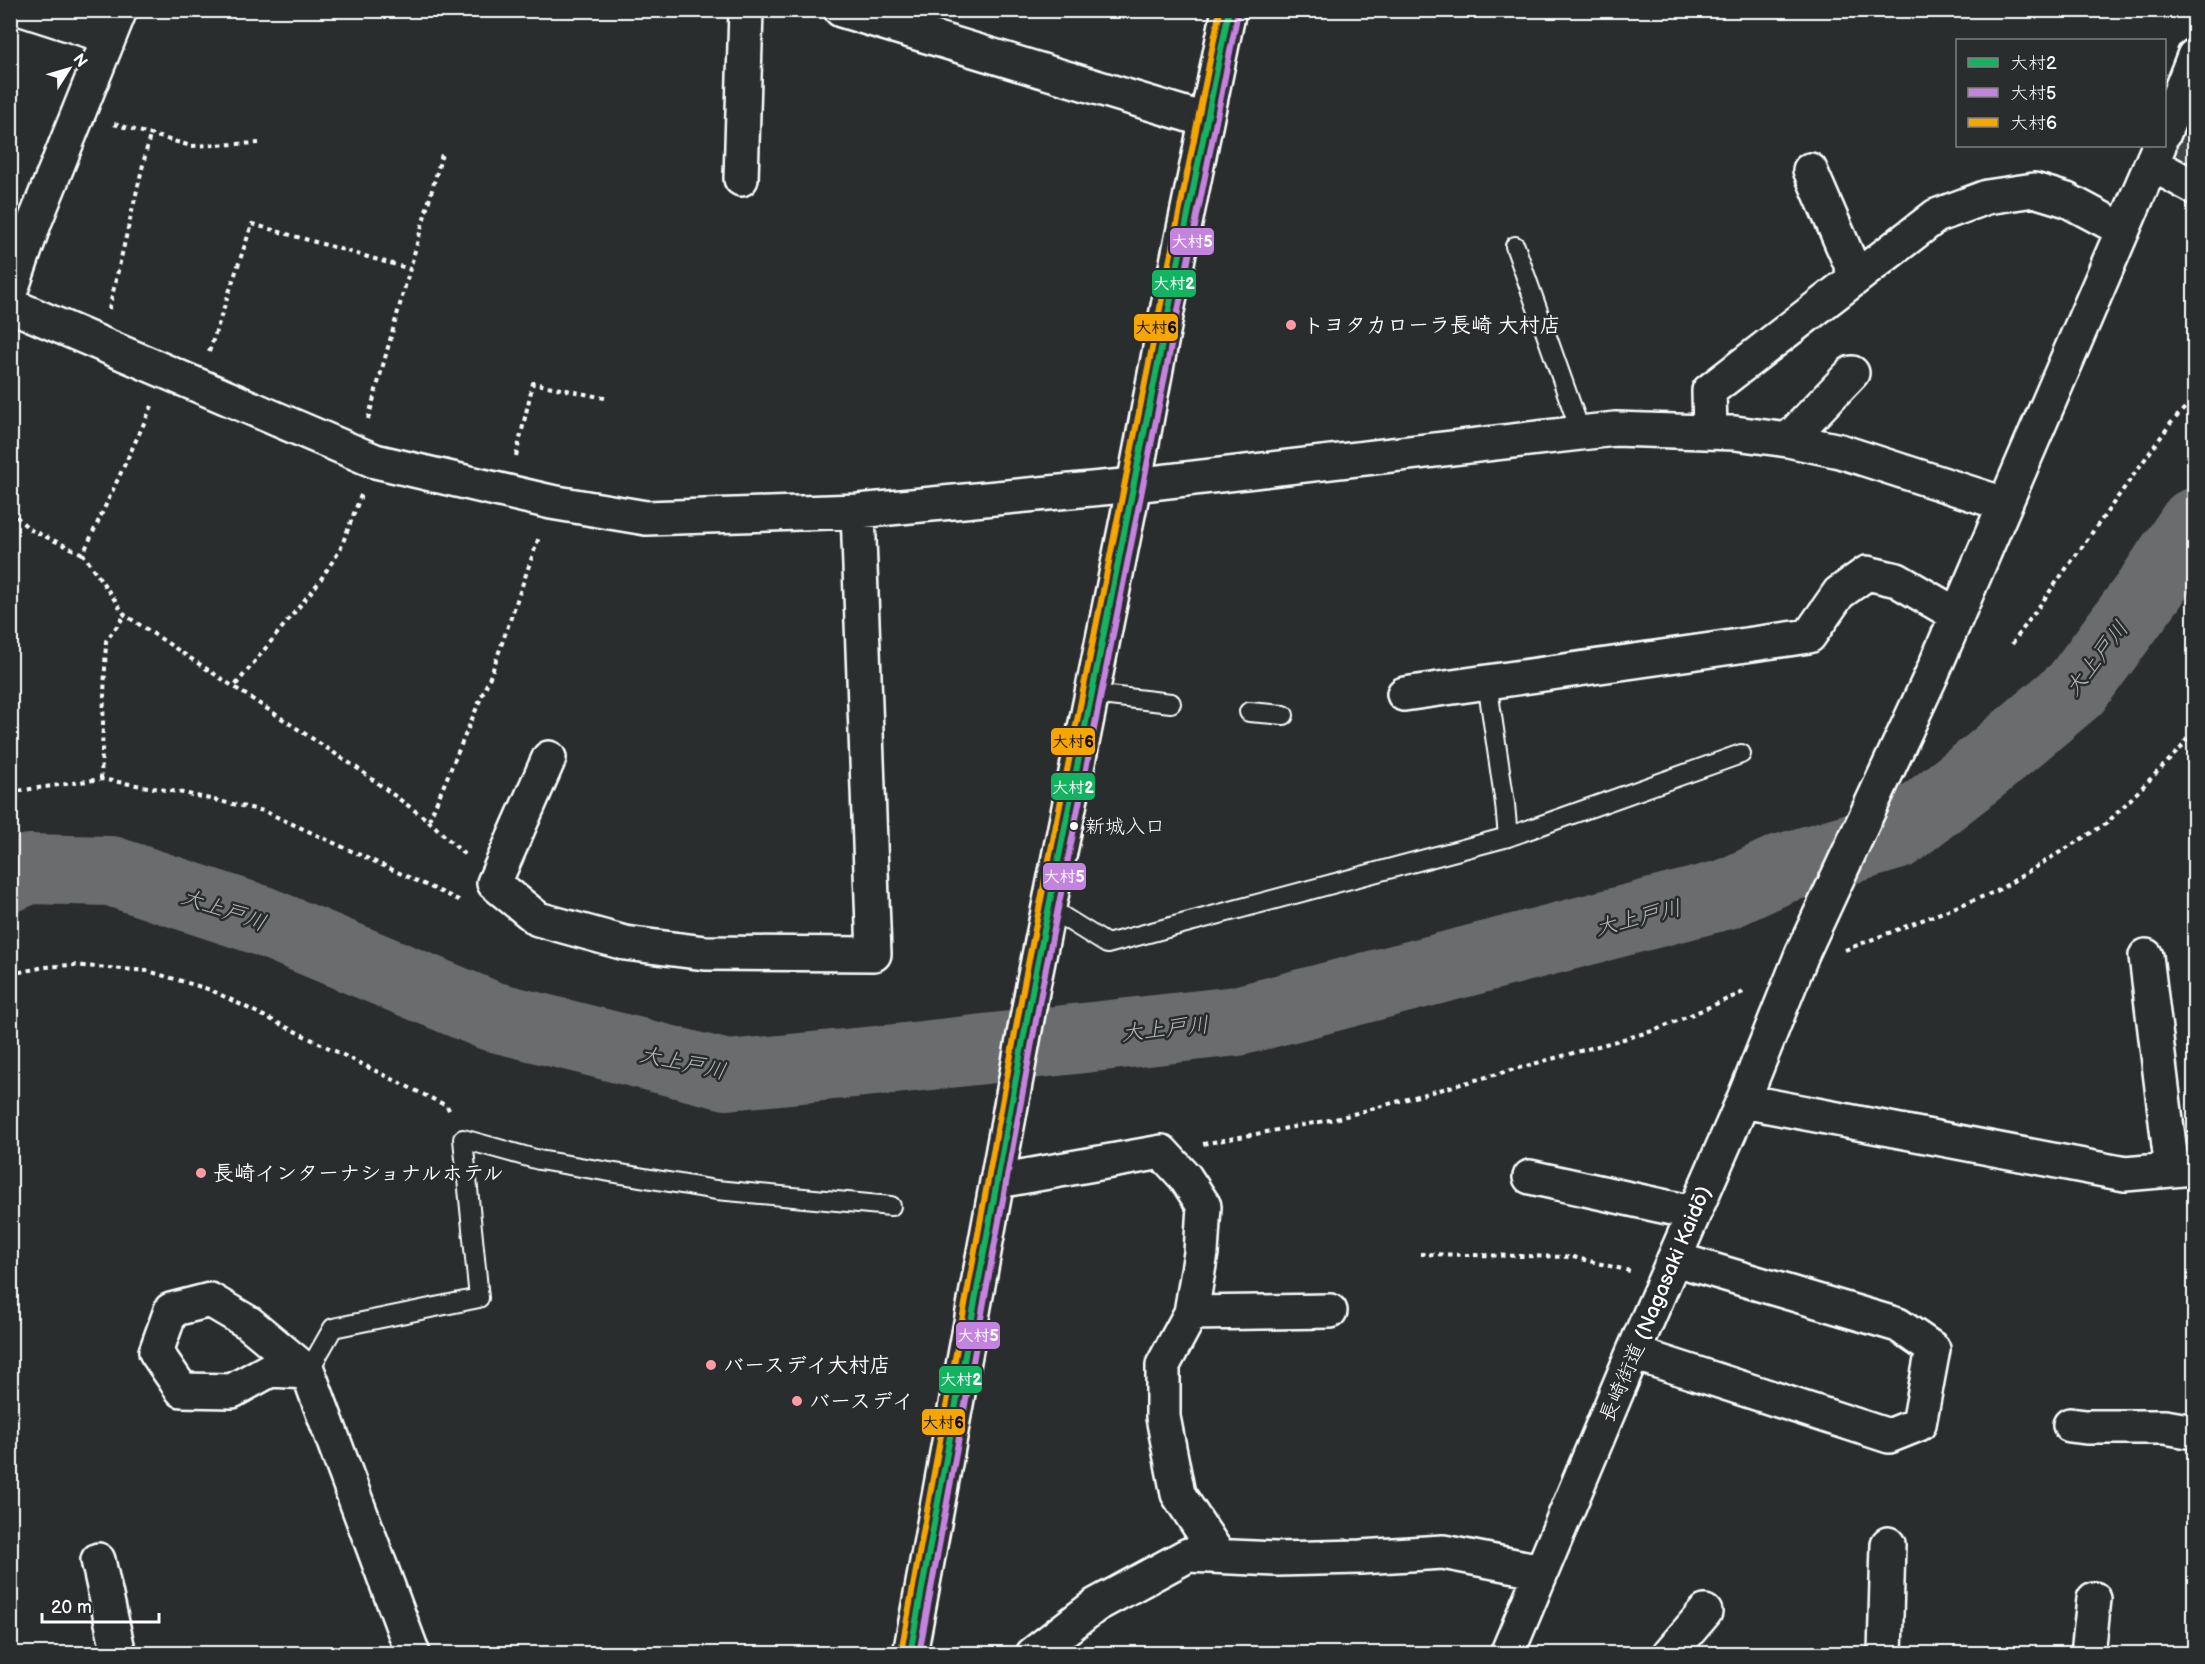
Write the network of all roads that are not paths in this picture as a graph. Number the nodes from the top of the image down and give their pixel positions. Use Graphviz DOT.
graph roads {
  1 [pos="25,10"];
  2 [pos="747,10"];
  3 [pos="840,10"];
  4 [pos="1229,10"];
  5 [pos="115,24"];
  6 [pos="2194,56"];
  7 [pos="1205,120"];
  8 [pos="2166,128"];
  9 [pos="2156,155"];
  10 [pos="1810,170"];
  11 [pos="741,179"];
  12 [pos="2194,187"];
  13 [pos="2123,230"];
  14 [pos="1515,246"];
  15 [pos="1856,276"];
  16 [pos="10,293"];
  17 [pos="10,304"];
  18 [pos="1852,373"];
  19 [pos="1710,432"];
  20 [pos="1581,433"];
  21 [pos="1788,440"];
  22 [pos="1134,485"];
  23 [pos="2004,504"];
  24 [pos="858,511"];
  25 [pos="1957,615"];
  26 [pos="1487,682"];
  27 [pos="1092,694"];
  28 [pos="1404,694"];
  29 [pos="1171,703"];
  30 [pos="1249,712"];
  31 [pos="1284,715"];
  32 [pos="1741,754"];
  33 [pos="549,758"];
  34 [pos="1508,837"];
  35 [pos="1049,908"];
  36 [pos="2146,956"];
  37 [pos="1743,1101"];
  38 [pos="2183,1169"];
  39 [pos="999,1172"];
  40 [pos="1530,1177"];
  41 [pos="891,1206"];
  42 [pos="1694,1213"];
  43 [pos="1670,1269"];
  44 [pos="1330,1311"];
  45 [pos="1191,1313"];
  46 [pos="1633,1353"];
  47 [pos="308,1372"];
  48 [pos="2070,1425"];
  49 [pos="2194,1432"];
  50 [pos="1888,1544"];
  51 [pos="1219,1556"];
  52 [pos="98,1560"];
  53 [pos="1541,1571"];
  54 [pos="2094,1599"];
  55 [pos="1706,1612"];
  56 [pos="119,1653"];
  57 [pos="413,1653"];
  58 [pos="910,1653"];
  59 [pos="1033,1653"];
  60 [pos="1507,1653"];
  61 [pos="1669,1653"];
  62 [pos="1885,1653"];
  63 [pos="2088,1653"];
  1 -- 5 [label="main road"];
  2 -- 11 [label="main road"];
  3 -- 7 [label="main road"];
  4 -- 7 [label="main road"];
  5 -- 16 [label="main road"];
  6 -- 8 [label="main road"];
  7 -- 22 [label="main road"];
  9 -- 12 [label="main road"];
  9 -- 13 [label="main road, 長崎街道 (Nagasaki Kaidō)"];
  10 -- 15 [label="main road"];
  13 -- 15 [label="main road"];
  13 -- 23 [label="main road, 長崎街道 (Nagasaki Kaidō)"];
  14 -- 20 [label="lane"];
  15 -- 19 [label="main road"];
  17 -- 24 [label="main road"];
  18 -- 21 [label="main road"];
  19 -- 20 [label="main road"];
  19 -- 21 [label="main road"];
  20 -- 22 [label="main road"];
  21 -- 23 [label="main road"];
  22 -- 24 [label="main road"];
  22 -- 27 [label="main road"];
  23 -- 25 [label="main road, 長崎街道 (Nagasaki Kaidō)"];
  24 -- 33 [label="main road"];
  25 -- 26 [label="main road"];
  25 -- 37 [label="main road, 長崎街道 (Nagasaki Kaidō)"];
  26 -- 28 [label="main road"];
  26 -- 34 [label="lane"];
  27 -- 29 [label="lane"];
  27 -- 35 [label="main road"];
  30 -- 31 [label="lane"];
  32 -- 34 [label="lane"];
  34 -- 35 [label="lane"];
  35 -- 39 [label="main road"];
  36 -- 38 [label="main road"];
  37 -- 38 [label="main road"];
  37 -- 42 [label="main road, 長崎街道 (Nagasaki Kaidō)"];
  39 -- 45 [label="main road"];
  39 -- 58 [label="main road"];
  40 -- 42 [label="main road"];
  41 -- 47 [label="lane"];
  42 -- 43 [label="main road, 長崎街道 (Nagasaki Kaidō)"];
  43 -- 46 [label="main road, 長崎街道 (Nagasaki Kaidō)"];
  43 -- 46 [label="main road"];
  44 -- 45 [label="main road"];
  45 -- 51 [label="main road"];
  46 -- 53 [label="main road, 長崎街道 (Nagasaki Kaidō)"];
  47 -- 57 [label="main road"];
  48 -- 49 [label="main road"];
  50 -- 62 [label="main road"];
  51 -- 53 [label="main road"];
  51 -- 59 [label="main road"];
  52 -- 56 [label="main road"];
  53 -- 60 [label="main road, 長崎街道 (Nagasaki Kaidō)"];
  54 -- 63 [label="main road"];
  55 -- 61 [label="main road"];
}
